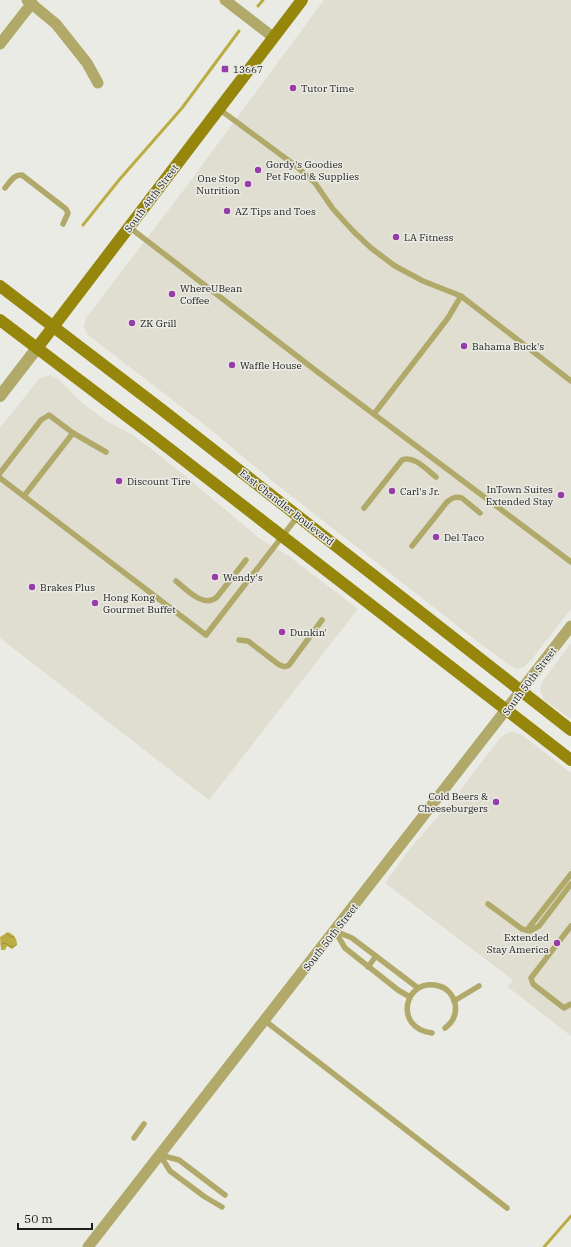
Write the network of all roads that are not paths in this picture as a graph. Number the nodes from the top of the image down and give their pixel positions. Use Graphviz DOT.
graph roads {
  1 [pos="225,0"];
  2 [pos="302,0"];
  3 [pos="30,2"];
  4 [pos="273,37"];
  5 [pos="0,44"];
  6 [pos="98,83"];
  7 [pos="219,109"];
  8 [pos="5,188"];
  9 [pos="63,224"];
  10 [pos="129,227"];
  11 [pos="0,286"];
  12 [pos="461,296"];
  13 [pos="0,320"];
  14 [pos="53,326"];
  15 [pos="37,348"];
  16 [pos="571,381"];
  17 [pos="0,396"];
  18 [pos="374,414"];
  19 [pos="73,432"];
  20 [pos="106,452"];
  21 [pos="0,473"];
  22 [pos="436,477"];
  23 [pos="0,478"];
  24 [pos="24,496"];
  25 [pos="364,508"];
  26 [pos="480,513"];
  27 [pos="298,516"];
  28 [pos="282,536"];
  29 [pos="412,546"];
  30 [pos="246,560"];
  31 [pos="571,562"];
  32 [pos="176,581"];
  33 [pos="322,620"];
  34 [pos="571,626"];
  35 [pos="239,640"];
  36 [pos="521,692"];
  37 [pos="507,710"];
  38 [pos="571,730"];
  39 [pos="571,760"];
  40 [pos="571,874"];
  41 [pos="571,884"];
  42 [pos="488,904"];
  43 [pos="571,926"];
  44 [pos="524,929"];
  45 [pos="335,931"];
  46 [pos="376,956"];
  47 [pos="368,966"];
  48 [pos="479,986"];
  49 [pos="418,988"];
  50 [pos="410,997"];
  51 [pos="454,1002"];
  52 [pos="571,1004"];
  53 [pos="264,1020"];
  54 [pos="445,1028"];
  55 [pos="432,1033"];
  56 [pos="144,1124"];
  57 [pos="134,1138"];
  58 [pos="160,1155"];
  59 [pos="225,1195"];
  60 [pos="222,1207"];
  61 [pos="507,1208"];
  62 [pos="88,1247"];
  1 -- 4 [label="street"];
  2 -- 4 [label="main road, South 48th Street"];
  3 -- 5 [label="street"];
  3 -- 6 [label="street"];
  4 -- 7 [label="main road, South 48th Street"];
  7 -- 10 [label="main road, South 48th Street"];
  7 -- 12 [label="lane"];
  8 -- 9 [label="lane"];
  10 -- 14 [label="main road, South 48th Street"];
  10 -- 18 [label="lane"];
  11 -- 14 [label="main road, East Chandler Boulevard"];
  12 -- 16 [label="lane"];
  12 -- 18 [label="lane"];
  13 -- 15 [label="main road"];
  14 -- 15 [label="main road, South 48th Street"];
  14 -- 27 [label="main road, East Chandler Boulevard"];
  15 -- 17 [label="street, South 48th Street"];
  15 -- 28 [label="main road"];
  18 -- 31 [label="lane"];
  19 -- 20 [label="lane"];
  19 -- 21 [label="lane"];
  19 -- 24 [label="lane"];
  22 -- 25 [label="lane"];
  23 -- 24 [label="lane"];
  24 -- 28 [label="lane"];
  26 -- 29 [label="lane"];
  27 -- 28 [label="lane"];
  27 -- 36 [label="main road, East Chandler Boulevard"];
  28 -- 37 [label="main road"];
  30 -- 32 [label="lane"];
  33 -- 35 [label="lane"];
  34 -- 36 [label="street, South 50th Street"];
  36 -- 37 [label="street, South 50th Street"];
  36 -- 38 [label="main road, East Chandler Boulevard"];
  37 -- 39 [label="main road"];
  37 -- 45 [label="street, South 50th Street"];
  40 -- 44 [label="lane"];
  41 -- 44 [label="lane"];
  42 -- 44 [label="lane"];
  43 -- 52 [label="lane"];
  45 -- 46 [label="lane"];
  45 -- 47 [label="lane"];
  45 -- 53 [label="street, South 50th Street"];
  46 -- 47 [label="lane"];
  46 -- 49 [label="lane"];
  47 -- 50 [label="lane"];
  48 -- 51 [label="lane"];
  49 -- 50 [label="lane"];
  49 -- 51 [label="lane"];
  50 -- 55 [label="lane"];
  51 -- 54 [label="lane"];
  53 -- 58 [label="street, South 50th Street"];
  53 -- 61 [label="lane"];
  56 -- 57 [label="lane"];
  58 -- 59 [label="lane"];
  58 -- 60 [label="lane"];
  58 -- 62 [label="street, South 50th Street"];
}
